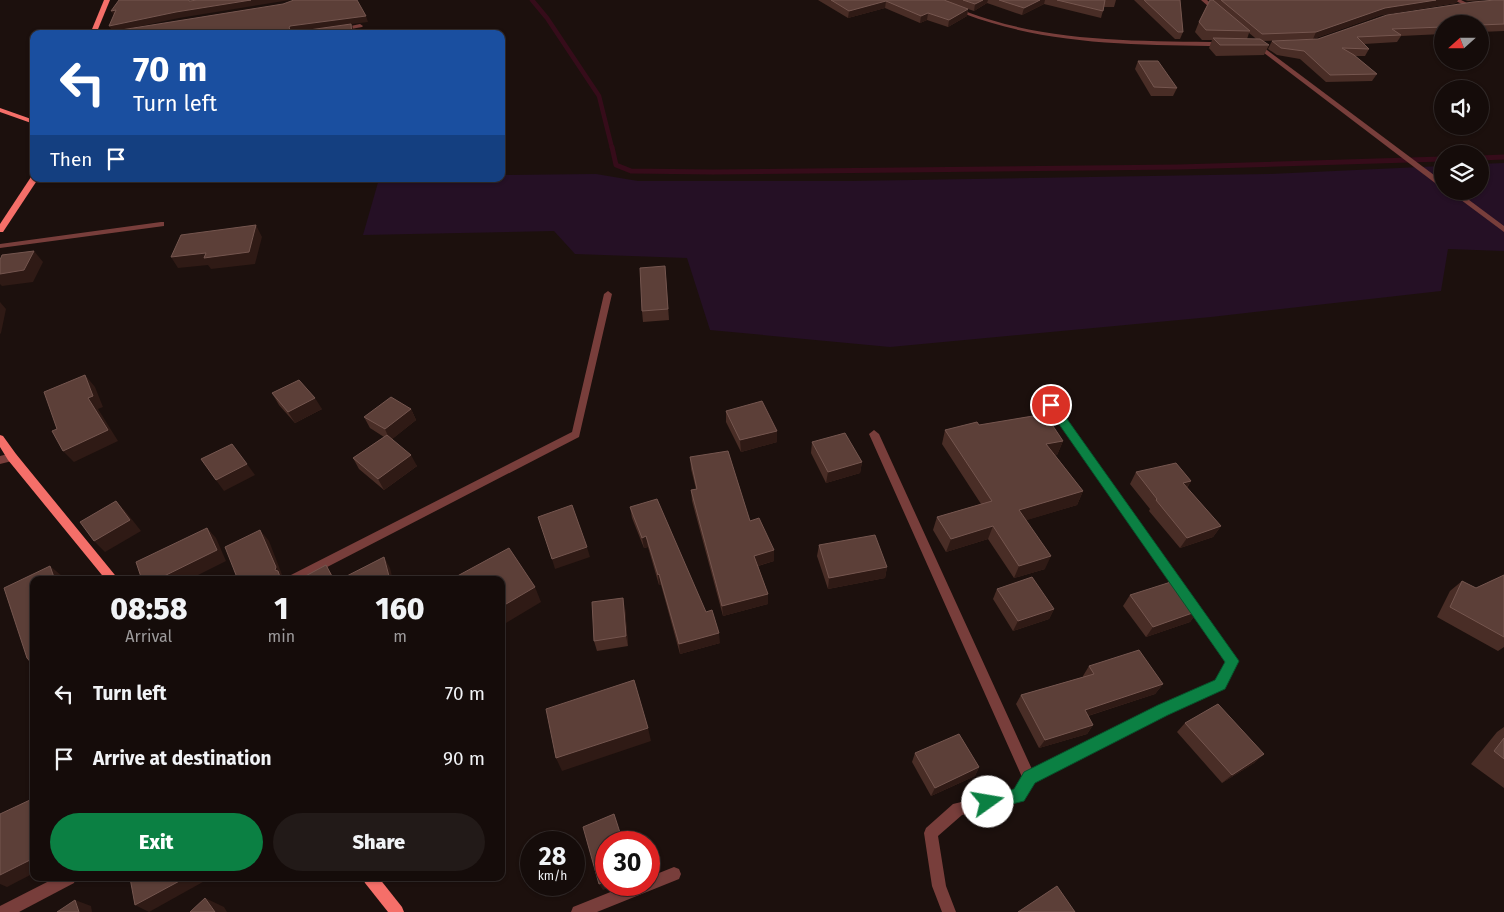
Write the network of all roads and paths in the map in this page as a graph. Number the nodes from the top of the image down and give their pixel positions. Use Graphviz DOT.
graph roads {
  1 [pos="107,0"];
  2 [pos="932,0"];
  3 [pos="1204,0"];
  4 [pos="1457,0"];
  5 [pos="1468,5"];
  6 [pos="1477,5"];
  7 [pos="1458,7"];
  8 [pos="1226,19"];
  9 [pos="360,26"];
  10 [pos="335,29"];
  11 [pos="95,30"];
  12 [pos="1249,43"];
  13 [pos="1227,44"];
  14 [pos="1257,45"];
  15 [pos="1266,45"];
  16 [pos="0,110"];
  17 [pos="30,121"];
  18 [pos="1434,178"];
  19 [pos="32,182"];
  20 [pos="1464,200"];
  21 [pos="161,224"];
  22 [pos="0,230"];
  23 [pos="1504,230"];
  24 [pos="0,246"];
  25 [pos="608,294"];
  26 [pos="1051,405"];
  27 [pos="874,434"];
  28 [pos="0,439"];
  29 [pos="12,457"];
  30 [pos="0,460"];
  31 [pos="110,576"];
  32 [pos="299,576"];
  33 [pos="1030,778"];
  34 [pos="674,874"];
  35 [pos="660,880"];
  36 [pos="63,881"];
  37 [pos="372,881"];
  38 [pos="619,896"];
  39 [pos="4,912"];
  40 [pos="397,912"];
  41 [pos="578,912"];
  42 [pos="949,912"];
  1 -- 11 [label="street"];
  2 -- 13 [label="street"];
  3 -- 8 [label="street"];
  4 -- 5 [label="street"];
  5 -- 6 [label="street"];
  5 -- 7 [label="street"];
  9 -- 10 [label="street"];
  12 -- 14 [label="street"];
  14 -- 15 [label="street"];
  14 -- 18 [label="street"];
  16 -- 17 [label="street"];
  19 -- 22 [label="street"];
  20 -- 23 [label="street"];
  21 -- 24 [label="street"];
  25 -- 32 [label="street"];
  26 -- 33 [label="street"];
  27 -- 33 [label="street"];
  28 -- 29 [label="street"];
  29 -- 30 [label="street"];
  29 -- 31 [label="street"];
  33 -- 42 [label="street"];
  34 -- 35 [label="street"];
  36 -- 39 [label="street"];
  37 -- 40 [label="street"];
  38 -- 41 [label="street"];
}
